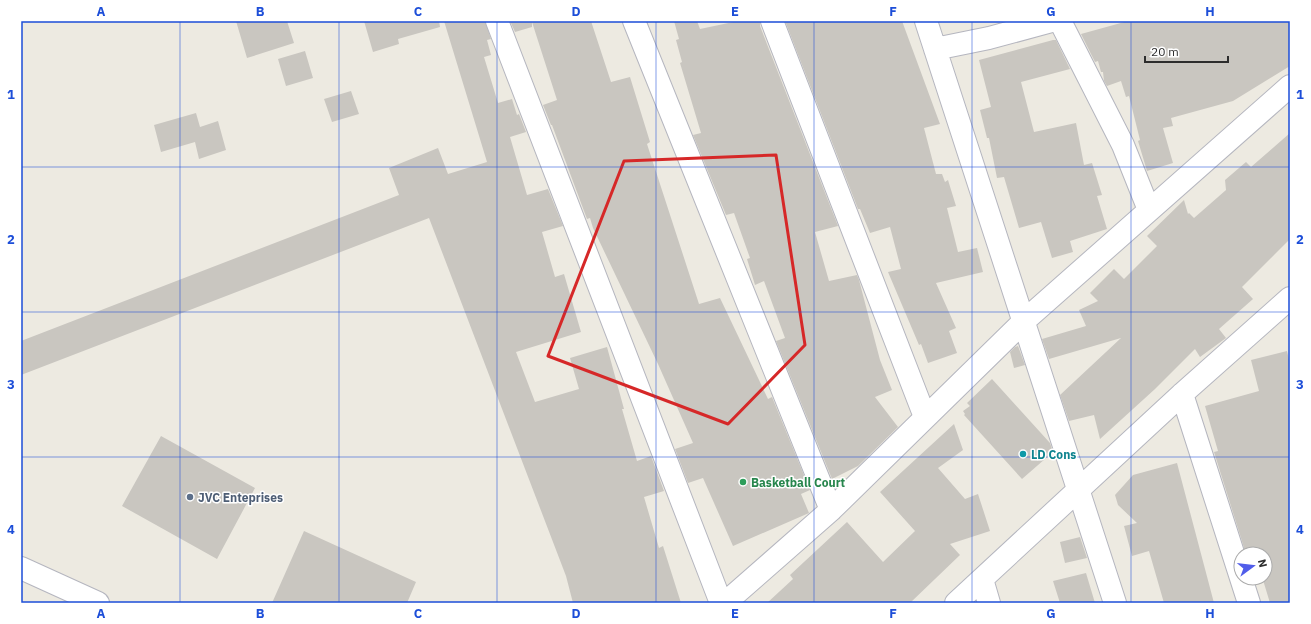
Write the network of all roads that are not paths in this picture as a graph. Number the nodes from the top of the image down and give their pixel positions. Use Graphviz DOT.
graph roads {
  1 [pos="497,21"];
  2 [pos="634,21"];
  3 [pos="772,21"];
  4 [pos="926,21"];
  5 [pos="1052,21"];
  6 [pos="1060,21"];
  7 [pos="935,50"];
  8 [pos="1290,86"];
  9 [pos="1149,210"];
  10 [pos="1290,299"];
  11 [pos="1024,321"];
  12 [pos="1182,394"];
  13 [pos="925,417"];
  14 [pos="1078,491"];
  15 [pos="831,510"];
  16 [pos="21,568"];
  17 [pos="982,579"];
  18 [pos="98,603"];
  19 [pos="721,603"];
  20 [pos="725,603"];
  21 [pos="956,603"];
  22 [pos="989,603"];
  23 [pos="1115,603"];
  24 [pos="1249,603"];
  1 -- 19 [label="street"];
  2 -- 15 [label="street"];
  3 -- 13 [label="street"];
  4 -- 7 [label="street"];
  5 -- 7 [label="street"];
  6 -- 9 [label="street"];
  7 -- 11 [label="street"];
  8 -- 9 [label="street"];
  9 -- 11 [label="street"];
  10 -- 12 [label="street"];
  11 -- 13 [label="street"];
  11 -- 14 [label="street"];
  12 -- 14 [label="street"];
  12 -- 24 [label="street"];
  13 -- 15 [label="street"];
  14 -- 17 [label="street"];
  14 -- 23 [label="street"];
  15 -- 20 [label="street"];
  16 -- 18 [label="street"];
  17 -- 21 [label="street"];
  17 -- 22 [label="street"];
}
